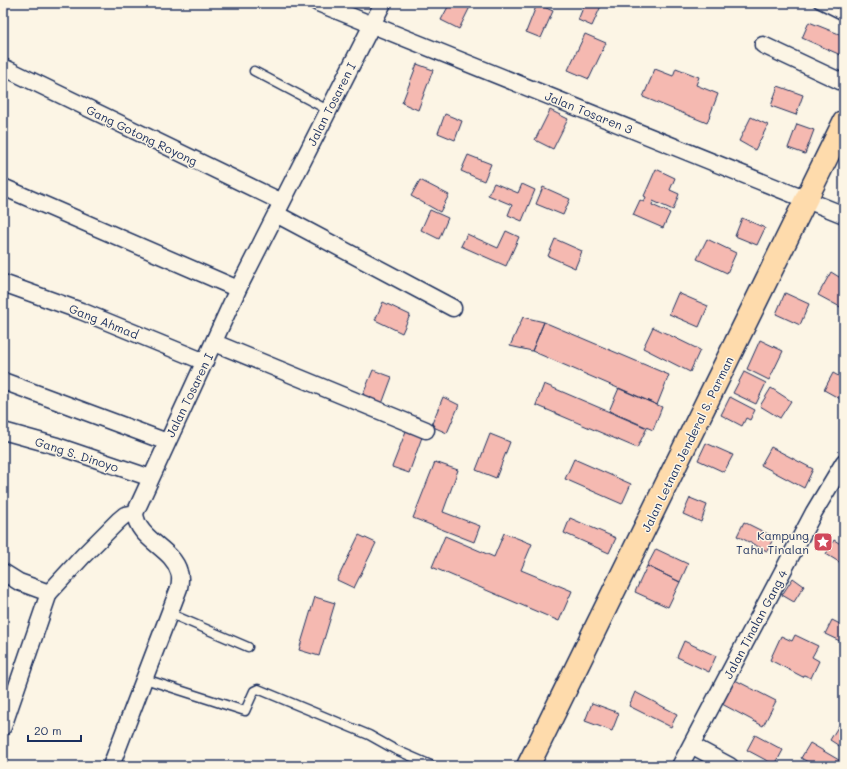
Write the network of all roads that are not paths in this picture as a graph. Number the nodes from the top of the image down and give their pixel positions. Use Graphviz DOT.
graph roads {
  1 [pos="318,3"];
  2 [pos="383,3"];
  3 [pos="818,3"];
  4 [pos="844,16"];
  5 [pos="371,25"];
  6 [pos="763,45"];
  7 [pos="3,67"];
  8 [pos="254,71"];
  9 [pos="844,83"];
  10 [pos="328,110"];
  11 [pos="844,122"];
  12 [pos="3,187"];
  13 [pos="807,198"];
  14 [pos="279,208"];
  15 [pos="844,215"];
  16 [pos="3,283"];
  17 [pos="238,289"];
  18 [pos="453,308"];
  19 [pos="215,343"];
  20 [pos="205,362"];
  21 [pos="3,381"];
  22 [pos="426,430"];
  23 [pos="3,431"];
  24 [pos="167,442"];
  25 [pos="842,471"];
  26 [pos="151,478"];
  27 [pos="135,513"];
  28 [pos="3,572"];
  29 [pos="50,593"];
  30 [pos="171,614"];
  31 [pos="248,647"];
  32 [pos="145,679"];
  33 [pos="3,727"];
  34 [pos="691,745"];
  35 [pos="111,766"];
  36 [pos="433,766"];
  37 [pos="528,766"];
  38 [pos="680,766"];
  39 [pos="730,766"];
  1 -- 5 [label="street, Jalan Tosaren 3"];
  2 -- 5 [label="street, Jalan Tosaren I"];
  3 -- 4 [label="lane"];
  5 -- 10 [label="street, Jalan Tosaren I"];
  5 -- 13 [label="street, Jalan Tosaren 3"];
  6 -- 9 [label="street"];
  7 -- 14 [label="street, Gang Gotong Royong"];
  8 -- 10 [label="lane"];
  10 -- 14 [label="street, Jalan Tosaren I"];
  11 -- 13 [label="main road, Jalan Letnan Jenderal S. Parman"];
  12 -- 17 [label="street"];
  13 -- 15 [label="street, Jalan Tosaren 3"];
  13 -- 37 [label="main road, Jalan Letnan Jenderal S. Parman"];
  14 -- 17 [label="street, Jalan Tosaren I"];
  14 -- 18 [label="street, Gang Gotong Royong"];
  16 -- 20 [label="street, Gang Ahmad"];
  17 -- 19 [label="street, Jalan Tosaren I"];
  19 -- 20 [label="street, Jalan Tosaren I"];
  19 -- 22 [label="street"];
  20 -- 24 [label="street, Jalan Tosaren I"];
  21 -- 24 [label="street"];
  23 -- 26 [label="street, Gang S. Dinoyo"];
  24 -- 26 [label="street, Jalan Tosaren I"];
  25 -- 34 [label="street, Jalan Tinalan Gang 4"];
  26 -- 27 [label="street, Jalan Tosaren I"];
  27 -- 29 [label="street"];
  27 -- 30 [label="street"];
  28 -- 29 [label="street"];
  29 -- 33 [label="street"];
  30 -- 31 [label="lane"];
  30 -- 32 [label="street"];
  32 -- 35 [label="street"];
  32 -- 36 [label="lane"];
  34 -- 38 [label="street, Jalan Tinalan Gang 4"];
  34 -- 39 [label="street"];
}
